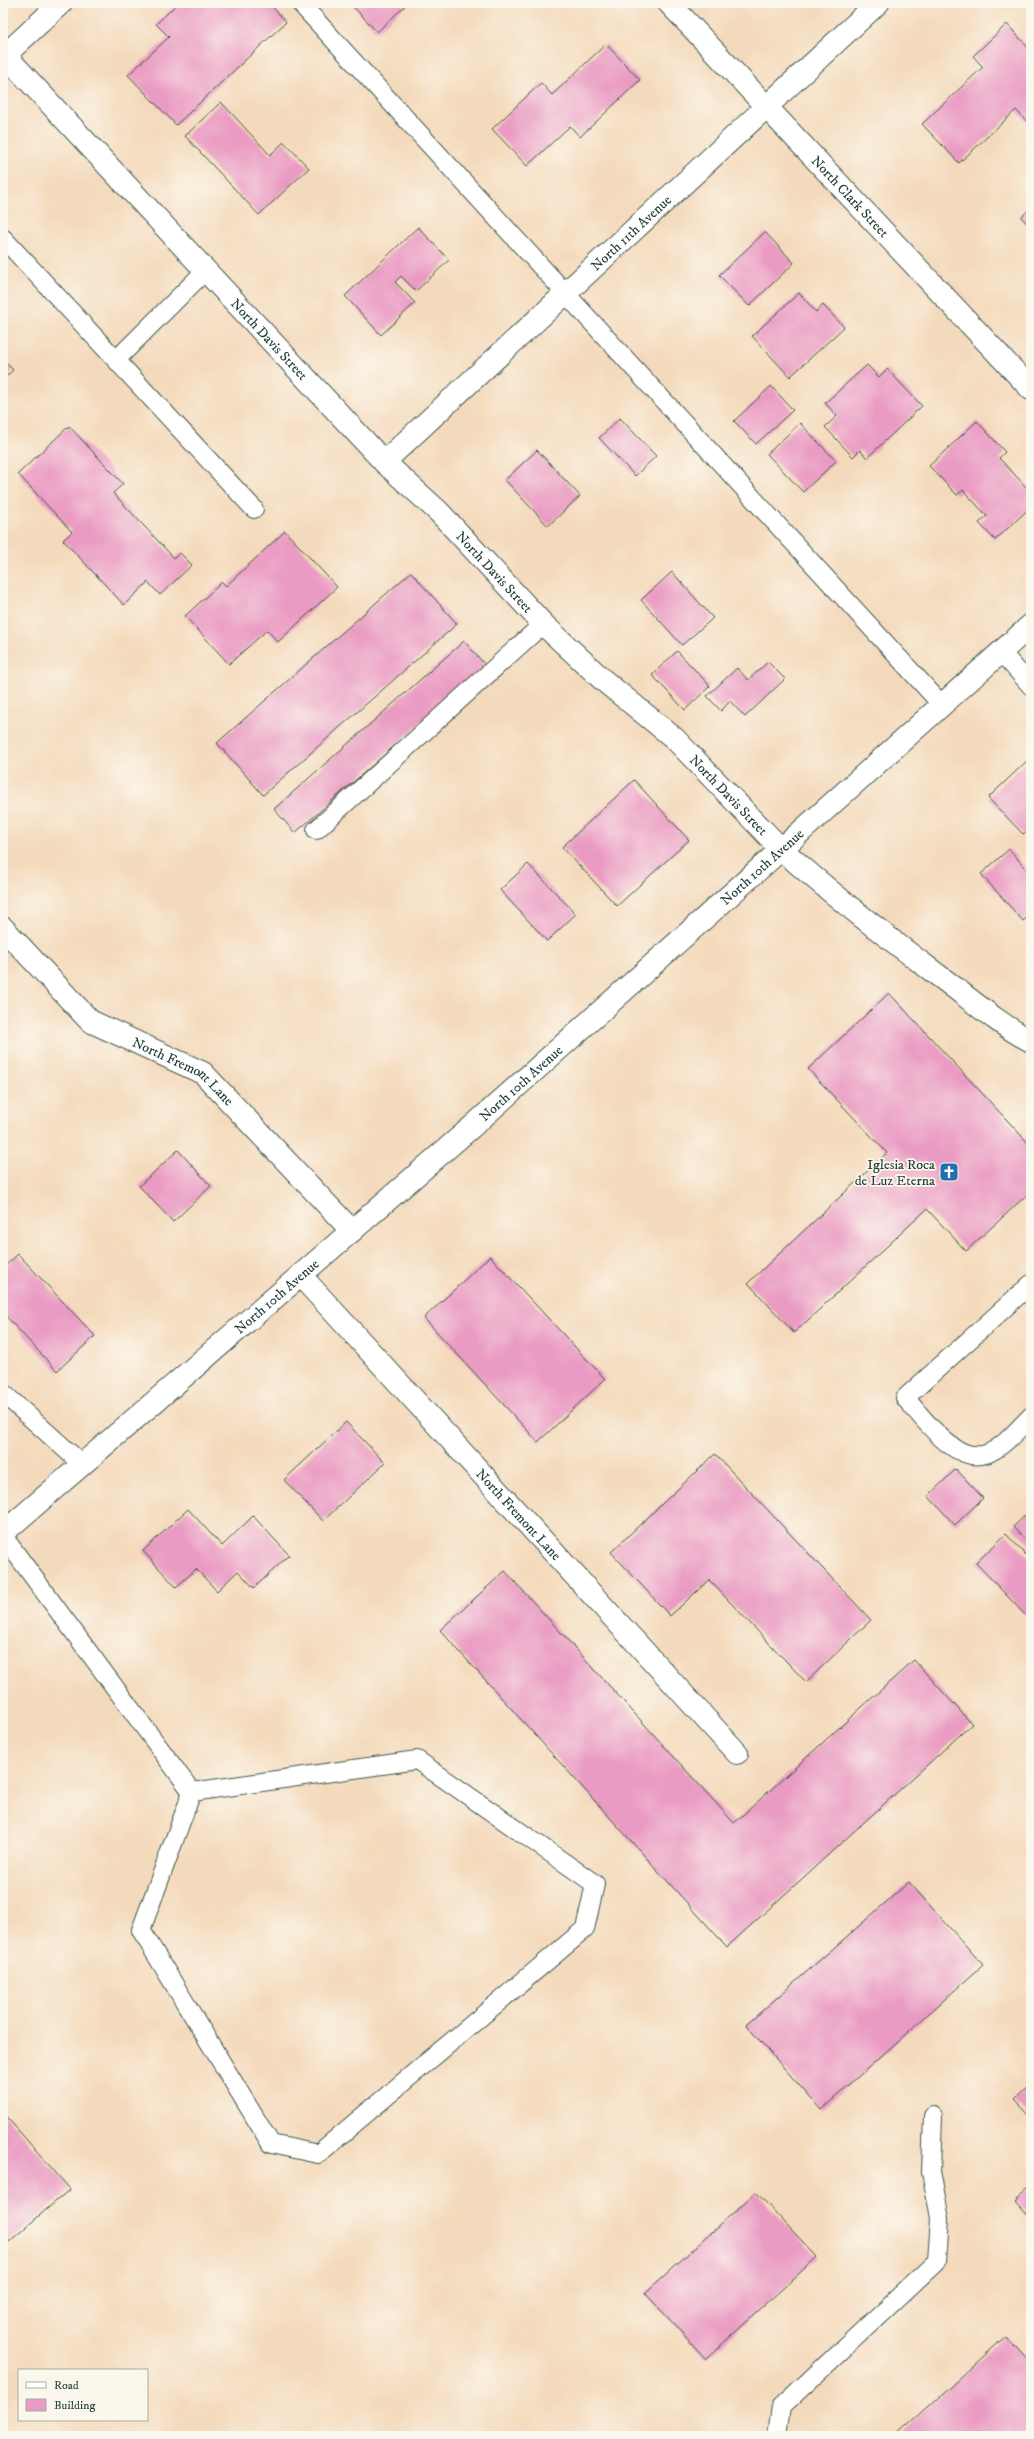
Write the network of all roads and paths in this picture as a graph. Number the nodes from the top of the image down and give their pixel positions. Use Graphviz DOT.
graph roads {
  1 [pos="61,3"];
  2 [pos="300,3"];
  3 [pos="669,3"];
  4 [pos="878,3"];
  5 [pos="4,54"];
  6 [pos="766,107"];
  7 [pos="3,238"];
  8 [pos="206,270"];
  9 [pos="566,295"];
  10 [pos="116,360"];
  11 [pos="1031,389"];
  12 [pos="384,462"];
  13 [pos="254,509"];
  14 [pos="543,624"];
  15 [pos="1031,625"];
  16 [pos="1001,652"];
  17 [pos="1031,686"];
  18 [pos="942,705"];
  19 [pos="316,830"];
  20 [pos="781,849"];
  21 [pos="3,928"];
  22 [pos="1031,1041"];
  23 [pos="352,1231"];
  24 [pos="301,1276"];
  25 [pos="1031,1284"];
  26 [pos="3,1393"];
  27 [pos="1031,1416"];
  28 [pos="82,1465"];
  29 [pos="3,1534"];
  30 [pos="737,1753"];
  31 [pos="192,1792"];
  32 [pos="933,2116"];
  33 [pos="777,2436"];
  1 -- 5 [label="street"];
  2 -- 9 [label="lane"];
  3 -- 6 [label="street, North Clark Street"];
  4 -- 6 [label="street, North 11th Avenue"];
  5 -- 8 [label="street, North Davis Street"];
  6 -- 9 [label="street, North 11th Avenue"];
  6 -- 11 [label="street, North Clark Street"];
  7 -- 10 [label="lane"];
  8 -- 10 [label="lane"];
  8 -- 12 [label="street, North Davis Street"];
  9 -- 12 [label="street, North 11th Avenue"];
  9 -- 18 [label="lane"];
  10 -- 13 [label="lane"];
  12 -- 14 [label="street, North Davis Street"];
  14 -- 19 [label="lane"];
  14 -- 20 [label="street, North Davis Street"];
  15 -- 16 [label="street, North 10th Avenue"];
  16 -- 17 [label="lane"];
  16 -- 18 [label="street, North 10th Avenue"];
  18 -- 20 [label="street, North 10th Avenue"];
  20 -- 22 [label="street, North Davis Street"];
  20 -- 23 [label="street, North 10th Avenue"];
  21 -- 23 [label="street, North Fremont Lane"];
  23 -- 24 [label="street, North 10th Avenue"];
  24 -- 28 [label="street, North 10th Avenue"];
  24 -- 30 [label="street, North Fremont Lane"];
  25 -- 27 [label="lane"];
  26 -- 28 [label="lane"];
  28 -- 29 [label="street, North 10th Avenue"];
  29 -- 31 [label="lane"];
  31 -- 31 [label="lane"];
  32 -- 33 [label="lane"];
}
